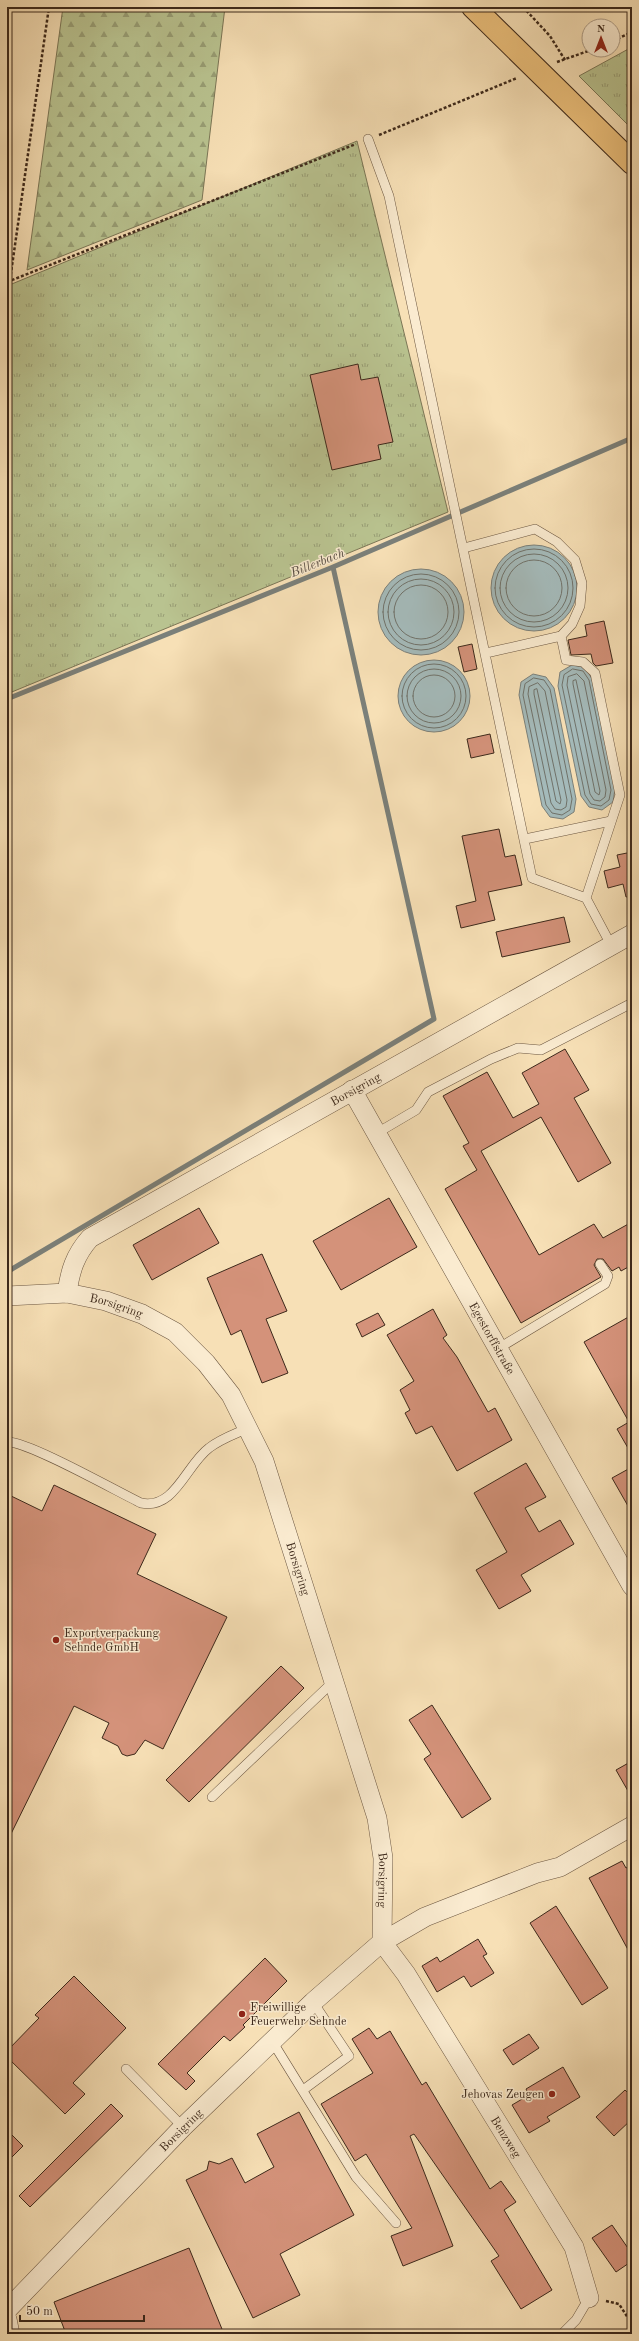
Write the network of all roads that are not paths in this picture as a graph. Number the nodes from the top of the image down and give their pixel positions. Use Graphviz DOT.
graph roads {
  1 [pos="473,7"];
  2 [pos="368,139"];
  3 [pos="632,163"];
  4 [pos="464,548"];
  5 [pos="561,636"];
  6 [pos="486,653"];
  7 [pos="612,821"];
  8 [pos="525,839"];
  9 [pos="586,898"];
  10 [pos="632,934"];
  11 [pos="611,945"];
  12 [pos="632,1003"];
  13 [pos="352,1090"];
  14 [pos="377,1133"];
  15 [pos="600,1264"];
  16 [pos="67,1293"];
  17 [pos="7,1296"];
  18 [pos="498,1348"];
  19 [pos="248,1428"];
  20 [pos="7,1442"];
  21 [pos="632,1586"];
  22 [pos="334,1681"];
  23 [pos="212,1797"];
  24 [pos="632,1826"];
  25 [pos="382,1942"];
  26 [pos="314,2002"];
  27 [pos="272,2041"];
  28 [pos="126,2069"];
  29 [pos="303,2090"];
  30 [pos="183,2127"];
  31 [pos="396,2223"];
  32 [pos="589,2298"];
  33 [pos="7,2310"];
  34 [pos="7,2318"];
  35 [pos="10,2334"];
  36 [pos="562,2334"];
  1 -- 3 [label="main road"];
  2 -- 4 [label="lane"];
  4 -- 5 [label="lane"];
  4 -- 6 [label="lane"];
  5 -- 6 [label="lane"];
  5 -- 7 [label="lane"];
  6 -- 8 [label="lane"];
  7 -- 8 [label="lane"];
  7 -- 9 [label="lane"];
  8 -- 9 [label="lane"];
  9 -- 11 [label="lane"];
  10 -- 11 [label="street, Borsigring"];
  11 -- 13 [label="street, Borsigring"];
  12 -- 14 [label="lane"];
  13 -- 14 [label="street, Egestorffstraße"];
  13 -- 16 [label="street, Borsigring"];
  14 -- 18 [label="street, Egestorffstraße"];
  15 -- 18 [label="lane"];
  16 -- 17 [label="street, Borsigring"];
  16 -- 19 [label="street, Borsigring"];
  18 -- 21 [label="street, Egestorffstraße"];
  19 -- 20 [label="lane"];
  19 -- 22 [label="street, Borsigring"];
  22 -- 23 [label="lane"];
  22 -- 25 [label="street, Borsigring"];
  24 -- 25 [label="street, Borsigring"];
  25 -- 26 [label="street, Borsigring"];
  25 -- 32 [label="street, Benzweg"];
  26 -- 27 [label="street, Borsigring"];
  26 -- 29 [label="lane"];
  27 -- 29 [label="lane"];
  27 -- 30 [label="street, Borsigring"];
  28 -- 30 [label="lane"];
  29 -- 31 [label="lane"];
  30 -- 33 [label="street, Borsigring"];
  32 -- 36 [label="lane"];
  34 -- 35 [label="street"];
}
